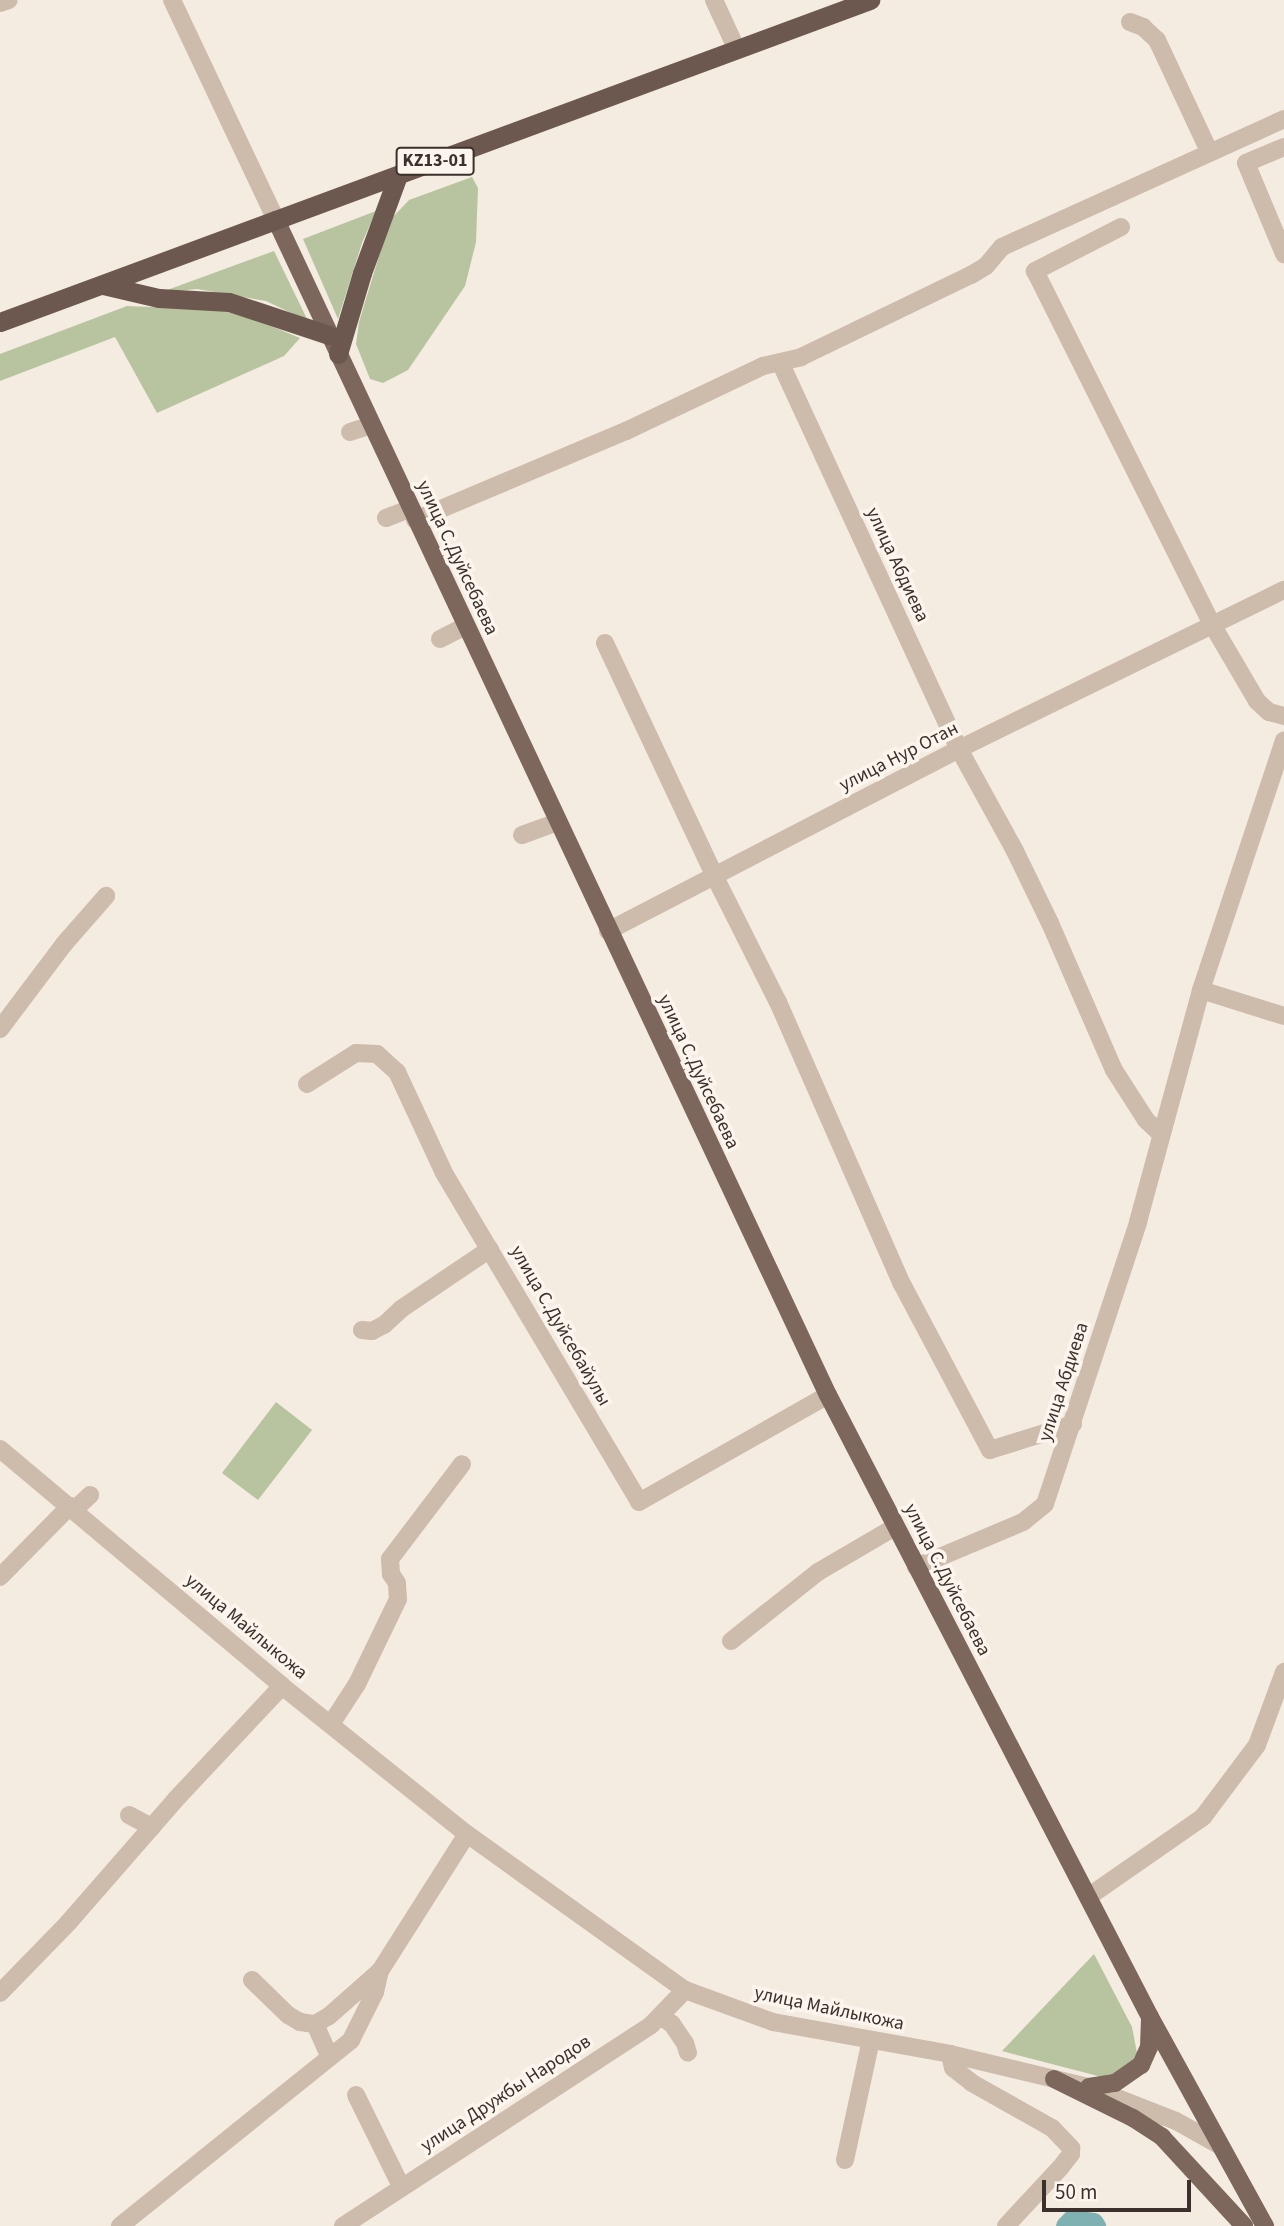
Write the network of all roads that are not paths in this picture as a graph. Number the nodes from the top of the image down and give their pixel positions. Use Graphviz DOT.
graph roads {
  1 [pos="9,0"];
  2 [pos="172,0"];
  3 [pos="714,0"];
  4 [pos="870,0"];
  5 [pos="0,3"];
  6 [pos="1130,22"];
  7 [pos="737,50"];
  8 [pos="1284,119"];
  9 [pos="1284,147"];
  10 [pos="1209,150"];
  11 [pos="398,175"];
  12 [pos="276,220"];
  13 [pos="1121,227"];
  14 [pos="1284,254"];
  15 [pos="102,285"];
  16 [pos="0,322"];
  17 [pos="329,335"];
  18 [pos="338,354"];
  19 [pos="781,364"];
  20 [pos="371,425"];
  21 [pos="350,432"];
  22 [pos="413,514"];
  23 [pos="386,518"];
  24 [pos="1284,590"];
  25 [pos="465,626"];
  26 [pos="1213,626"];
  27 [pos="440,639"];
  28 [pos="605,643"];
  29 [pos="1284,716"];
  30 [pos="1284,740"];
  31 [pos="959,749"];
  32 [pos="557,822"];
  33 [pos="522,835"];
  34 [pos="714,875"];
  35 [pos="106,896"];
  36 [pos="608,931"];
  37 [pos="1201,990"];
  38 [pos="1284,1016"];
  39 [pos="0,1029"];
  40 [pos="307,1084"];
  41 [pos="1161,1134"];
  42 [pos="490,1248"];
  43 [pos="362,1330"];
  44 [pos="828,1395"];
  45 [pos="1073,1424"];
  46 [pos="0,1449"];
  47 [pos="462,1464"];
  48 [pos="90,1494"];
  49 [pos="72,1508"];
  50 [pos="895,1527"];
  51 [pos="916,1567"];
  52 [pos="0,1577"];
  53 [pos="732,1641"];
  54 [pos="1284,1672"];
  55 [pos="282,1686"];
  56 [pos="331,1724"];
  57 [pos="130,1815"];
  58 [pos="152,1827"];
  59 [pos="467,1834"];
  60 [pos="1088,1897"];
  61 [pos="380,1971"];
  62 [pos="252,1980"];
  63 [pos="685,1990"];
  64 [pos="0,1993"];
  65 [pos="660,2016"];
  66 [pos="1150,2017"];
  67 [pos="315,2024"];
  68 [pos="871,2040"];
  69 [pos="688,2053"];
  70 [pos="950,2054"];
  71 [pos="329,2056"];
  72 [pos="1054,2079"];
  73 [pos="1089,2087"];
  74 [pos="356,2095"];
  75 [pos="1219,2145"];
  76 [pos="845,2160"];
  77 [pos="401,2186"];
  78 [pos="120,2226"];
  79 [pos="344,2226"];
  80 [pos="1006,2226"];
  81 [pos="1244,2226"];
  82 [pos="1265,2226"];
  1 -- 5 [label="street"];
  2 -- 12 [label="street, улица С.Дуйсебаева"];
  3 -- 7 [label="street"];
  4 -- 7 [label="highway, KZ13-01"];
  6 -- 10 [label="street"];
  7 -- 11 [label="highway, KZ13-01"];
  8 -- 10 [label="street"];
  9 -- 14 [label="street"];
  10 -- 19 [label="street"];
  11 -- 12 [label="highway, KZ13-01"];
  11 -- 18 [label="highway"];
  12 -- 15 [label="highway, KZ13-01"];
  12 -- 17 [label="main road, улица С.Дуйсебаева"];
  13 -- 26 [label="street"];
  15 -- 16 [label="highway, KZ13-01"];
  15 -- 17 [label="highway"];
  17 -- 18 [label="main road, улица С.Дуйсебаева"];
  18 -- 20 [label="main road, улица С.Дуйсебаева"];
  19 -- 22 [label="street"];
  19 -- 31 [label="street, улица Абдиева"];
  20 -- 21 [label="street"];
  20 -- 22 [label="main road, улица С.Дуйсебаева"];
  22 -- 23 [label="street"];
  22 -- 25 [label="main road, улица С.Дуйсебаева"];
  24 -- 26 [label="street, улица Нур Отан"];
  25 -- 27 [label="street"];
  25 -- 32 [label="main road, улица С.Дуйсебаева"];
  26 -- 29 [label="street"];
  26 -- 31 [label="street, улица Нур Отан"];
  28 -- 34 [label="street"];
  30 -- 37 [label="street, улица Абдиева"];
  31 -- 34 [label="street, улица Нур Отан"];
  31 -- 41 [label="street, улица Абдиева"];
  32 -- 33 [label="street"];
  32 -- 36 [label="main road, улица С.Дуйсебаева"];
  34 -- 36 [label="street, улица Нур Отан"];
  34 -- 45 [label="street"];
  35 -- 39 [label="street"];
  36 -- 44 [label="main road, улица С.Дуйсебаева"];
  37 -- 38 [label="street"];
  37 -- 41 [label="street, улица Абдиева"];
  40 -- 42 [label="street, улица С.Дуйсебайулы"];
  41 -- 45 [label="street, улица Абдиева"];
  42 -- 43 [label="street"];
  42 -- 44 [label="street, улица С.Дуйсебайулы"];
  44 -- 50 [label="main road, улица С.Дуйсебаева"];
  45 -- 51 [label="street, улица Абдиева"];
  46 -- 49 [label="street, улица Майлыкожа"];
  47 -- 56 [label="street"];
  48 -- 49 [label="street"];
  49 -- 52 [label="street"];
  49 -- 55 [label="street, улица Майлыкожа"];
  50 -- 51 [label="main road, улица С.Дуйсебаева"];
  50 -- 53 [label="street"];
  51 -- 60 [label="main road, улица С.Дуйсебаева"];
  54 -- 60 [label="street"];
  55 -- 56 [label="street, улица Майлыкожа"];
  55 -- 58 [label="street"];
  56 -- 59 [label="street, улица Майлыкожа"];
  57 -- 58 [label="street"];
  58 -- 64 [label="street"];
  59 -- 61 [label="street"];
  59 -- 63 [label="street, улица Майлыкожа"];
  60 -- 66 [label="main road, улица С.Дуйсебаева"];
  61 -- 67 [label="street"];
  61 -- 71 [label="street"];
  62 -- 67 [label="street"];
  63 -- 65 [label="street, улица Дружбы Народов"];
  63 -- 68 [label="street, улица Майлыкожа"];
  65 -- 69 [label="street"];
  65 -- 77 [label="street, улица Дружбы Народов"];
  66 -- 73 [label="main road"];
  66 -- 75 [label="main road, улица С.Дуйсебаева"];
  67 -- 71 [label="street"];
  68 -- 70 [label="street, улица Майлыкожа"];
  68 -- 76 [label="street"];
  70 -- 72 [label="street, улица Майлыкожа"];
  70 -- 80 [label="street"];
  71 -- 78 [label="street"];
  72 -- 73 [label="street, улица Майлыкожа"];
  72 -- 81 [label="main road"];
  73 -- 75 [label="street, улица Майлыкожа"];
  74 -- 77 [label="street"];
  75 -- 82 [label="main road, улица С.Дуйсебаева"];
  77 -- 79 [label="street, улица Дружбы Народов"];
}
